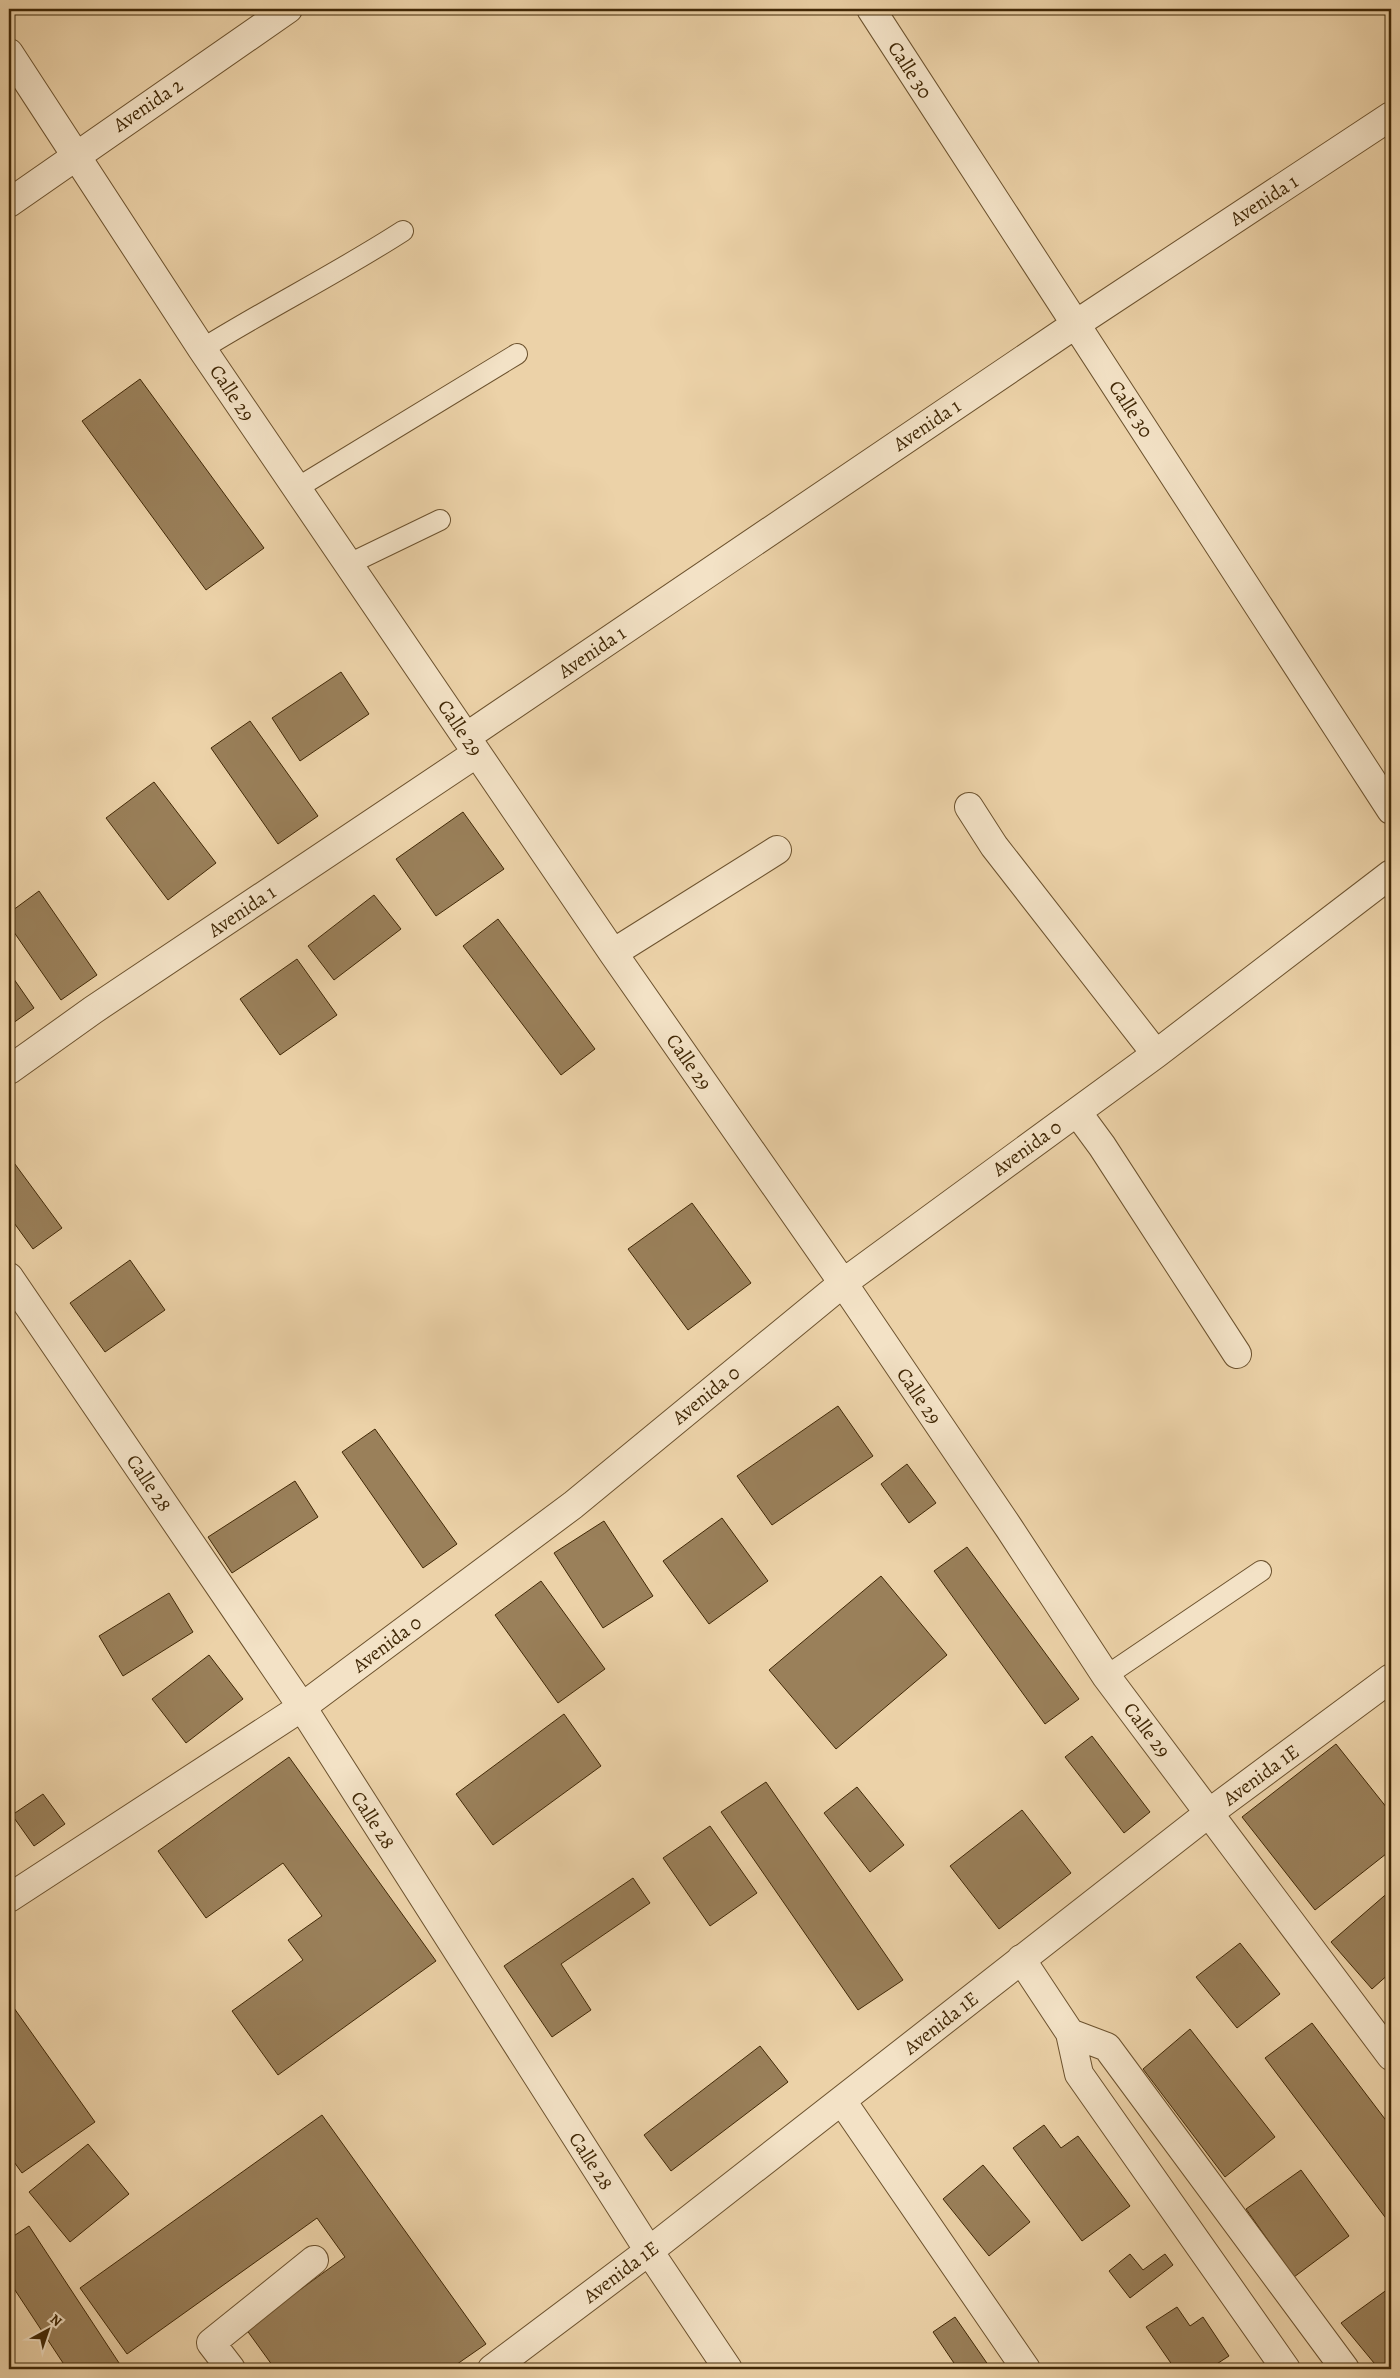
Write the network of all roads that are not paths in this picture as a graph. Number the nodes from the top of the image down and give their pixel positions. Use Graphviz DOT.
graph roads {
  1 [pos="288,9"];
  2 [pos="871,9"];
  3 [pos="9,53"];
  4 [pos="1391,116"];
  5 [pos="74,156"];
  6 [pos="9,202"];
  7 [pos="403,230"];
  8 [pos="1076,324"];
  9 [pos="202,349"];
  10 [pos="517,354"];
  11 [pos="298,488"];
  12 [pos="440,520"];
  13 [pos="349,564"];
  14 [pos="472,745"];
  15 [pos="968,807"];
  16 [pos="1391,810"];
  17 [pos="777,850"];
  18 [pos="1391,874"];
  19 [pos="613,953"];
  20 [pos="1156,1054"];
  21 [pos="9,1070"];
  22 [pos="1077,1112"];
  23 [pos="9,1277"];
  24 [pos="843,1283"];
  25 [pos="1236,1354"];
  26 [pos="1261,1571"];
  27 [pos="1106,1676"];
  28 [pos="1391,1678"];
  29 [pos="302,1707"];
  30 [pos="1209,1813"];
  31 [pos="9,1898"];
  32 [pos="1021,1959"];
  33 [pos="1070,2033"];
  34 [pos="1391,2056"];
  35 [pos="842,2101"];
  36 [pos="649,2251"];
  37 [pos="314,2260"];
  38 [pos="231,2369"];
  39 [pos="492,2369"];
  40 [pos="728,2369"];
  41 [pos="1026,2369"];
  42 [pos="1286,2369"];
  43 [pos="1346,2369"];
  1 -- 5 [label="street, Avenida 2"];
  2 -- 8 [label="street, Calle 30"];
  3 -- 5 [label="street, Calle 29"];
  4 -- 8 [label="street, Avenida 1"];
  5 -- 6 [label="street, Avenida 2"];
  5 -- 9 [label="street, Calle 29"];
  7 -- 9 [label="lane"];
  8 -- 14 [label="street, Avenida 1"];
  8 -- 16 [label="street, Calle 30"];
  9 -- 11 [label="street, Calle 29"];
  10 -- 11 [label="lane"];
  11 -- 13 [label="street, Calle 29"];
  12 -- 13 [label="lane"];
  13 -- 14 [label="street, Calle 29"];
  14 -- 19 [label="street, Calle 29"];
  14 -- 21 [label="street, Avenida 1"];
  15 -- 20 [label="street"];
  17 -- 19 [label="street"];
  18 -- 20 [label="street, Avenida 0"];
  19 -- 24 [label="street, Calle 29"];
  20 -- 22 [label="street, Avenida 0"];
  22 -- 24 [label="street, Avenida 0"];
  22 -- 25 [label="street"];
  23 -- 29 [label="street, Calle 28"];
  24 -- 27 [label="street, Calle 29"];
  24 -- 29 [label="street, Avenida 0"];
  26 -- 27 [label="lane"];
  27 -- 30 [label="street, Calle 29"];
  28 -- 30 [label="street, Avenida 1E"];
  29 -- 31 [label="street, Avenida 0"];
  29 -- 36 [label="street, Calle 28"];
  30 -- 32 [label="street, Avenida 1E"];
  30 -- 34 [label="street, Calle 29"];
  32 -- 33 [label="street"];
  32 -- 35 [label="street, Avenida 1E"];
  33 -- 42 [label="street"];
  33 -- 43 [label="street"];
  35 -- 36 [label="street, Avenida 1E"];
  35 -- 41 [label="street"];
  36 -- 39 [label="street, Avenida 1E"];
  36 -- 40 [label="street, Calle 28"];
  37 -- 38 [label="street"];
}
